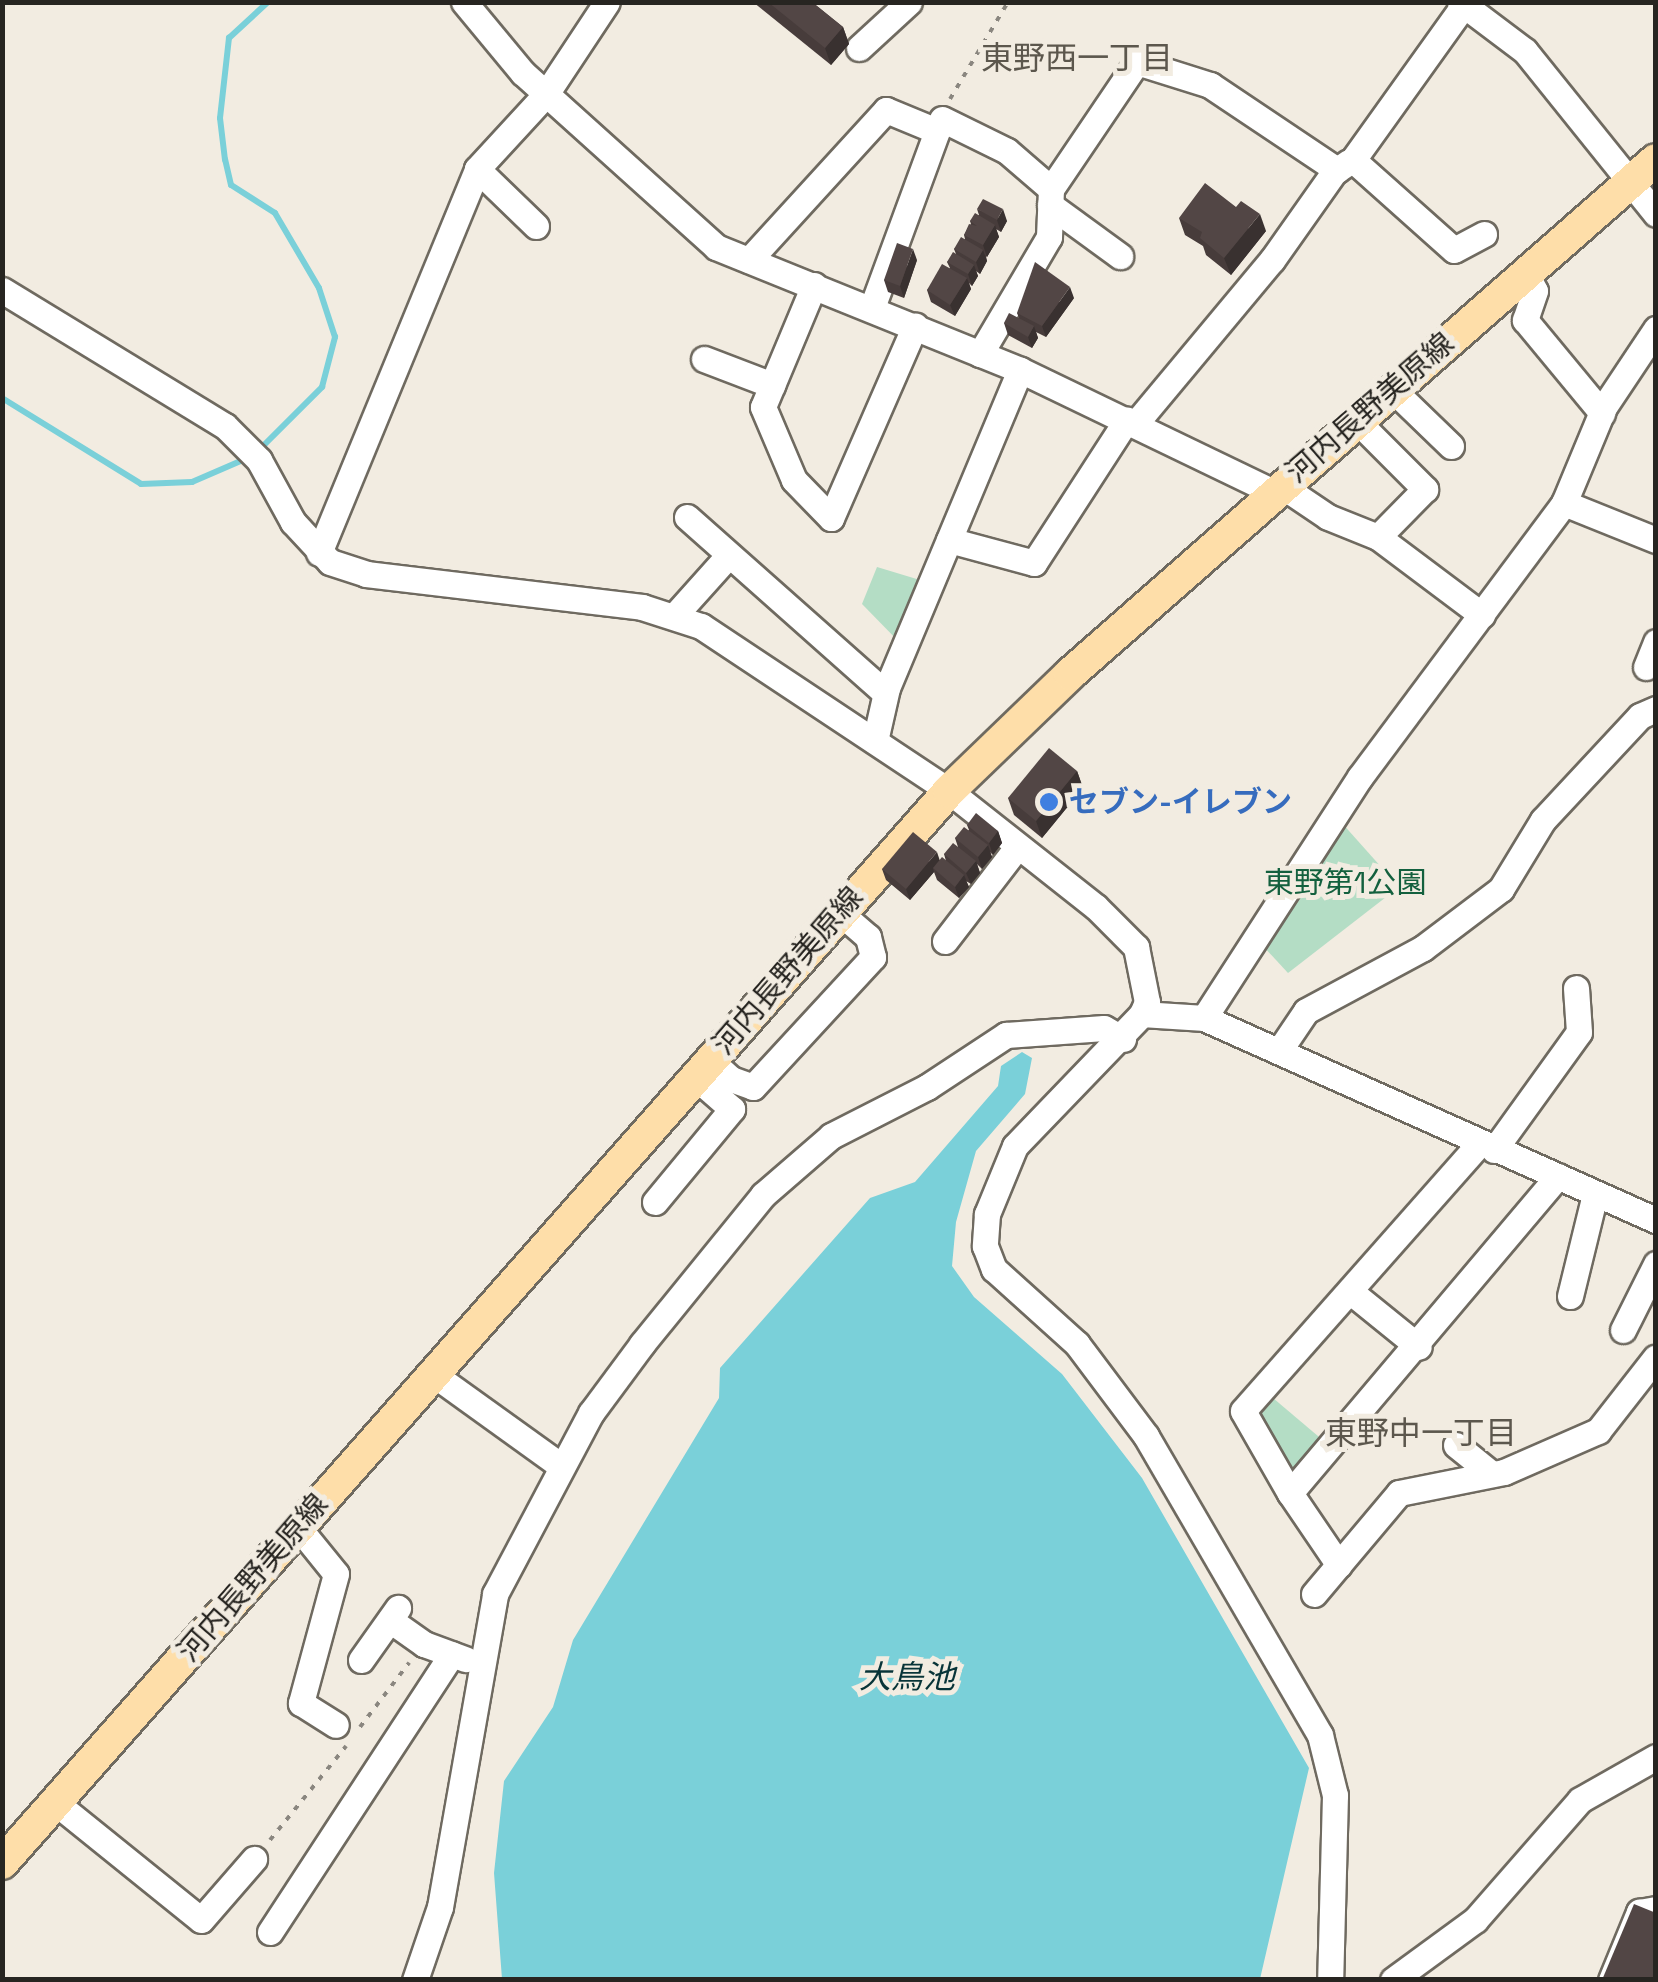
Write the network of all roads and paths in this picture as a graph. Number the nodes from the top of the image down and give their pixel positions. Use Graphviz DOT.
graph roads {
  1 [pos="464,2"];
  2 [pos="607,2"];
  3 [pos="909,2"];
  4 [pos="1008,2"];
  5 [pos="1461,6"];
  6 [pos="859,48"];
  7 [pos="546,94"];
  8 [pos="942,119"];
  9 [pos="1656,160"];
  10 [pos="1345,165"];
  11 [pos="477,170"];
  12 [pos="1627,184"];
  13 [pos="1050,197"];
  14 [pos="1656,214"];
  15 [pos="536,226"];
  16 [pos="1484,234"];
  17 [pos="1120,256"];
  18 [pos="749,260"];
  19 [pos="1525,272"];
  20 [pos="814,285"];
  21 [pos="2,290"];
  22 [pos="872,308"];
  23 [pos="915,326"];
  24 [pos="1656,329"];
  25 [pos="980,354"];
  26 [pos="704,359"];
  27 [pos="1020,370"];
  28 [pos="772,385"];
  29 [pos="1392,389"];
  30 [pos="1602,413"];
  31 [pos="1356,420"];
  32 [pos="1132,421"];
  33 [pos="1450,446"];
  34 [pos="1278,489"];
  35 [pos="1564,503"];
  36 [pos="686,518"];
  37 [pos="1653,533"];
  38 [pos="1378,537"];
  39 [pos="949,540"];
  40 [pos="319,553"];
  41 [pos="728,555"];
  42 [pos="676,614"];
  43 [pos="1482,615"];
  44 [pos="1656,642"];
  45 [pos="1646,666"];
  46 [pos="885,693"];
  47 [pos="1656,709"];
  48 [pos="875,742"];
  49 [pos="949,791"];
  50 [pos="1017,848"];
  51 [pos="839,912"];
  52 [pos="946,941"];
  53 [pos="1576,988"];
  54 [pos="1142,1014"];
  55 [pos="1204,1018"];
  56 [pos="1123,1040"];
  57 [pos="1279,1050"];
  58 [pos="703,1069"];
  59 [pos="1486,1147"];
  60 [pos="1558,1176"];
  61 [pos="1595,1194"];
  62 [pos="656,1202"];
  63 [pos="1656,1220"];
  64 [pos="1656,1264"];
  65 [pos="1351,1292"];
  66 [pos="1570,1296"];
  67 [pos="1623,1330"];
  68 [pos="1419,1347"];
  69 [pos="1655,1358"];
  70 [pos="433,1374"];
  71 [pos="1456,1445"];
  72 [pos="561,1466"];
  73 [pos="1492,1474"];
  74 [pos="1290,1493"];
  75 [pos="298,1527"];
  76 [pos="1339,1565"];
  77 [pos="1314,1594"];
  78 [pos="424,1644"];
  79 [pos="452,1654"];
  80 [pos="362,1660"];
  81 [pos="479,1664"];
  82 [pos="336,1725"];
  83 [pos="1656,1757"];
  84 [pos="56,1803"];
  85 [pos="254,1859"];
  86 [pos="2,1863"];
  87 [pos="1656,1909"];
  88 [pos="270,1932"];
  89 [pos="414,1980"];
  90 [pos="1330,1980"];
  91 [pos="1393,1980"];
  92 [pos="1611,1980"];
  1 -- 7 [label="street"];
  2 -- 7 [label="street"];
  3 -- 6 [label="street"];
  4 -- 8 [label="path"];
  5 -- 10 [label="street"];
  5 -- 12 [label="street"];
  7 -- 11 [label="street"];
  7 -- 18 [label="street"];
  8 -- 13 [label="street"];
  9 -- 12 [label="main road, 河内長野美原線"];
  10 -- 13 [label="street"];
  10 -- 16 [label="street"];
  10 -- 32 [label="street"];
  11 -- 15 [label="street"];
  11 -- 40 [label="street"];
  12 -- 14 [label="street"];
  12 -- 19 [label="main road, 河内長野美原線"];
  13 -- 17 [label="street"];
  13 -- 25 [label="street"];
  18 -- 20 [label="street"];
  18 -- 22 [label="street"];
  19 -- 29 [label="main road, 河内長野美原線"];
  19 -- 30 [label="street"];
  20 -- 22 [label="street"];
  20 -- 28 [label="street"];
  21 -- 40 [label="street"];
  22 -- 23 [label="street"];
  23 -- 25 [label="street"];
  23 -- 28 [label="street"];
  24 -- 30 [label="street"];
  25 -- 27 [label="street"];
  26 -- 28 [label="street"];
  27 -- 32 [label="street"];
  27 -- 39 [label="street"];
  29 -- 31 [label="main road, 河内長野美原線"];
  29 -- 33 [label="street"];
  30 -- 35 [label="street"];
  31 -- 34 [label="main road, 河内長野美原線"];
  31 -- 38 [label="street"];
  32 -- 34 [label="street"];
  32 -- 39 [label="street"];
  34 -- 38 [label="street"];
  34 -- 49 [label="main road, 河内長野美原線"];
  35 -- 37 [label="street"];
  35 -- 43 [label="street"];
  36 -- 41 [label="street"];
  38 -- 43 [label="street"];
  39 -- 46 [label="street"];
  40 -- 42 [label="street"];
  41 -- 42 [label="street"];
  41 -- 46 [label="street"];
  42 -- 48 [label="street"];
  43 -- 55 [label="street"];
  44 -- 45 [label="street"];
  46 -- 48 [label="street"];
  47 -- 57 [label="street"];
  48 -- 49 [label="street"];
  49 -- 50 [label="street"];
  49 -- 51 [label="main road, 河内長野美原線"];
  50 -- 52 [label="street"];
  50 -- 54 [label="street"];
  51 -- 58 [label="main road, 河内長野美原線"];
  51 -- 58 [label="street"];
  53 -- 59 [label="street"];
  54 -- 55 [label="street"];
  54 -- 56 [label="street"];
  55 -- 57 [label="street"];
  56 -- 72 [label="street"];
  56 -- 90 [label="street"];
  57 -- 59 [label="street"];
  58 -- 62 [label="street"];
  58 -- 70 [label="main road, 河内長野美原線"];
  59 -- 60 [label="street"];
  59 -- 65 [label="street"];
  60 -- 61 [label="street"];
  60 -- 68 [label="street"];
  61 -- 63 [label="street"];
  61 -- 66 [label="street"];
  64 -- 67 [label="street"];
  65 -- 68 [label="street"];
  65 -- 74 [label="street"];
  68 -- 74 [label="street"];
  69 -- 73 [label="street"];
  70 -- 72 [label="street"];
  70 -- 75 [label="main road, 河内長野美原線"];
  71 -- 73 [label="street"];
  72 -- 81 [label="street"];
  73 -- 76 [label="street"];
  74 -- 76 [label="street"];
  75 -- 82 [label="street"];
  75 -- 84 [label="main road, 河内長野美原線"];
  76 -- 77 [label="street"];
  78 -- 79 [label="street"];
  78 -- 80 [label="street"];
  78 -- 85 [label="path"];
  79 -- 81 [label="street"];
  79 -- 88 [label="street"];
  81 -- 89 [label="street"];
  83 -- 91 [label="street"];
  84 -- 85 [label="street"];
  84 -- 86 [label="main road, 河内長野美原線"];
  87 -- 92 [label="street"];
}
